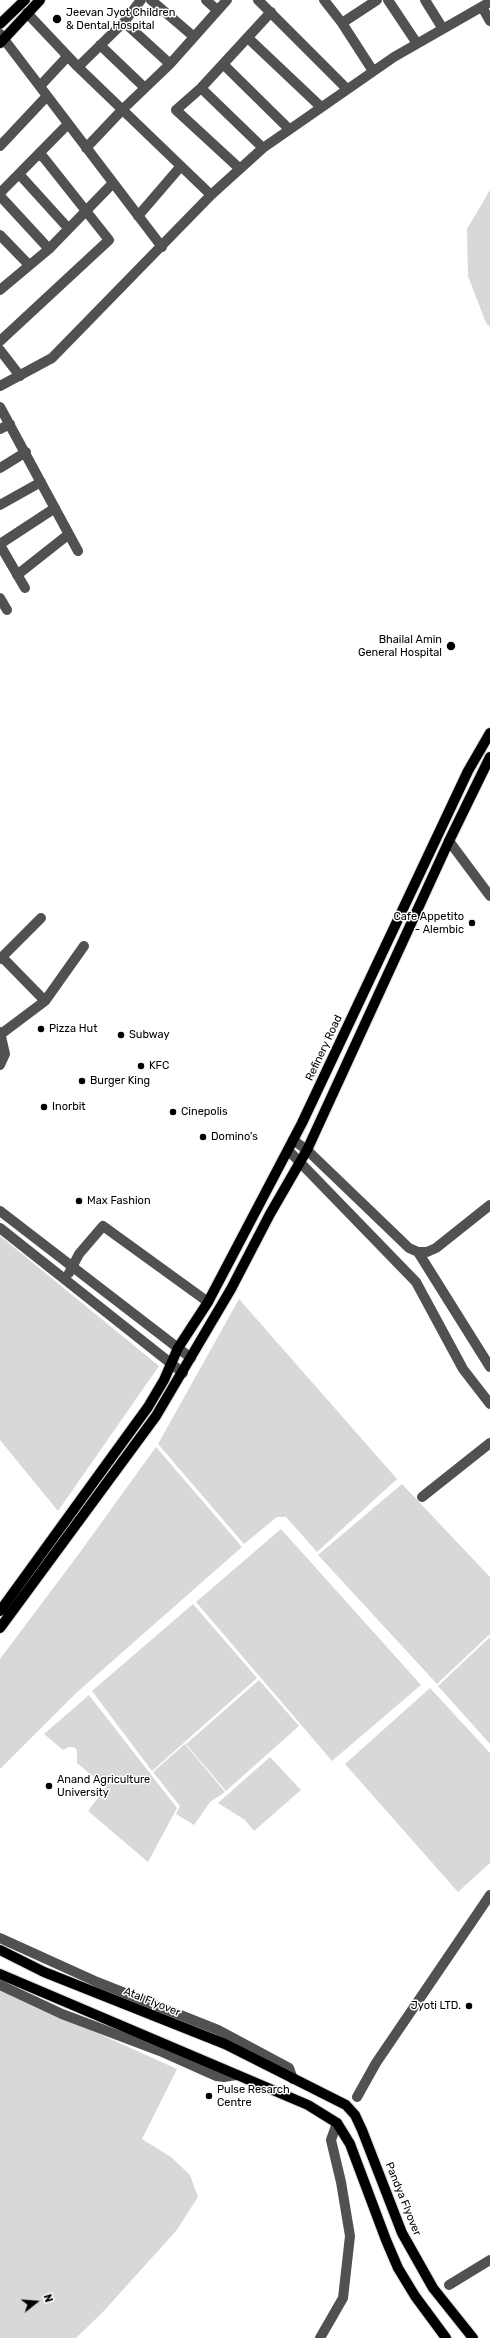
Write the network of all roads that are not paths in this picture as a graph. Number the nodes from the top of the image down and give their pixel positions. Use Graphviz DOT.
graph roads {
  1 [pos="25,0"];
  2 [pos="40,0"];
  3 [pos="141,0"];
  4 [pos="151,0"];
  5 [pos="206,0"];
  6 [pos="227,0"];
  7 [pos="258,0"];
  8 [pos="324,0"];
  9 [pos="377,0"];
  10 [pos="388,0"];
  11 [pos="425,0"];
  12 [pos="486,4"];
  13 [pos="217,10"];
  14 [pos="271,12"];
  15 [pos="27,13"];
  16 [pos="490,21"];
  17 [pos="124,22"];
  18 [pos="342,23"];
  19 [pos="0,24"];
  20 [pos="443,29"];
  21 [pos="193,36"];
  22 [pos="248,38"];
  23 [pos="1,39"];
  24 [pos="416,42"];
  25 [pos="100,45"];
  26 [pos="67,57"];
  27 [pos="170,64"];
  28 [pos="223,64"];
  29 [pos="78,67"];
  30 [pos="373,71"];
  31 [pos="40,86"];
  32 [pos="145,88"];
  33 [pos="201,88"];
  34 [pos="347,89"];
  35 [pos="47,96"];
  36 [pos="321,107"];
  37 [pos="122,110"];
  38 [pos="68,124"];
  39 [pos="289,129"];
  40 [pos="0,146"];
  41 [pos="86,148"];
  42 [pos="263,148"];
  43 [pos="39,154"];
  44 [pos="181,166"];
  45 [pos="239,168"];
  46 [pos="19,174"];
  47 [pos="112,183"];
  48 [pos="0,193"];
  49 [pos="211,195"];
  50 [pos="0,196"];
  51 [pos="87,212"];
  52 [pos="138,216"];
  53 [pos="68,228"];
  54 [pos="0,235"];
  55 [pos="162,247"];
  56 [pos="49,249"];
  57 [pos="29,265"];
  58 [pos="0,290"];
  59 [pos="0,341"];
  60 [pos="0,350"];
  61 [pos="20,376"];
  62 [pos="0,386"];
  63 [pos="0,407"];
  64 [pos="10,424"];
  65 [pos="0,429"];
  66 [pos="26,452"];
  67 [pos="0,468"];
  68 [pos="41,482"];
  69 [pos="0,505"];
  70 [pos="55,508"];
  71 [pos="69,534"];
  72 [pos="0,544"];
  73 [pos="78,551"];
  74 [pos="17,574"];
  75 [pos="25,588"];
  76 [pos="0,598"];
  77 [pos="7,610"];
  78 [pos="490,733"];
  79 [pos="490,757"];
  80 [pos="448,841"];
  81 [pos="433,846"];
  82 [pos="443,853"];
  83 [pos="490,896"];
  84 [pos="41,918"];
  85 [pos="84,946"];
  86 [pos="1,958"];
  87 [pos="45,1001"];
  88 [pos="1,1033"];
  89 [pos="0,1065"];
  90 [pos="294,1140"];
  91 [pos="288,1150"];
  92 [pos="307,1150"];
  93 [pos="300,1162"];
  94 [pos="490,1205"];
  95 [pos="0,1211"];
  96 [pos="0,1228"];
  97 [pos="418,1252"];
  98 [pos="72,1268"];
  99 [pos="66,1280"];
  100 [pos="208,1302"];
  101 [pos="178,1348"];
  102 [pos="191,1358"];
  103 [pos="170,1366"];
  104 [pos="490,1367"];
  105 [pos="183,1373"];
  106 [pos="490,1404"];
  107 [pos="490,1443"];
  108 [pos="422,1497"];
  109 [pos="4,1611"];
  110 [pos="0,1628"];
  111 [pos="490,1896"];
  112 [pos="0,1938"];
  113 [pos="0,1950"];
  114 [pos="0,1974"];
  115 [pos="0,1985"];
  116 [pos="236,2075"];
  117 [pos="293,2079"];
  118 [pos="357,2097"];
  119 [pos="346,2105"];
  120 [pos="337,2123"];
  121 [pos="490,2260"];
  122 [pos="449,2285"];
  123 [pos="320,2338"];
  124 [pos="446,2338"];
  125 [pos="473,2338"];
  1 -- 19 [label="main road"];
  2 -- 15 [label="main road"];
  3 -- 17 [label="street"];
  4 -- 21 [label="street"];
  5 -- 13 [label="street"];
  6 -- 13 [label="street"];
  7 -- 14 [label="street"];
  8 -- 18 [label="street"];
  9 -- 18 [label="street"];
  10 -- 24 [label="street"];
  11 -- 20 [label="street"];
  12 -- 16 [label="street"];
  12 -- 20 [label="street"];
  13 -- 21 [label="street"];
  14 -- 22 [label="street"];
  14 -- 34 [label="street"];
  15 -- 23 [label="main road"];
  15 -- 26 [label="street"];
  17 -- 25 [label="street"];
  17 -- 27 [label="street"];
  18 -- 30 [label="street"];
  20 -- 24 [label="street"];
  21 -- 27 [label="street"];
  22 -- 28 [label="street"];
  22 -- 36 [label="street"];
  23 -- 31 [label="street"];
  24 -- 30 [label="street"];
  25 -- 29 [label="street"];
  25 -- 32 [label="street"];
  26 -- 29 [label="street"];
  26 -- 31 [label="street"];
  27 -- 32 [label="street"];
  28 -- 33 [label="street"];
  28 -- 39 [label="street"];
  29 -- 37 [label="street"];
  30 -- 34 [label="street"];
  31 -- 35 [label="street"];
  32 -- 37 [label="street"];
  33 -- 42 [label="street"];
  33 -- 45 [label="street"];
  34 -- 36 [label="street"];
  35 -- 38 [label="street"];
  35 -- 40 [label="street"];
  36 -- 39 [label="street"];
  37 -- 41 [label="street"];
  37 -- 44 [label="street"];
  38 -- 41 [label="street"];
  38 -- 43 [label="street"];
  39 -- 42 [label="street"];
  41 -- 47 [label="street"];
  42 -- 45 [label="street"];
  43 -- 46 [label="street"];
  43 -- 51 [label="street"];
  44 -- 49 [label="street"];
  44 -- 52 [label="street"];
  45 -- 49 [label="street"];
  46 -- 48 [label="street"];
  46 -- 53 [label="street"];
  47 -- 51 [label="street"];
  47 -- 52 [label="street"];
  49 -- 55 [label="street"];
  50 -- 56 [label="street"];
  51 -- 53 [label="street"];
  51 -- 59 [label="street"];
  52 -- 55 [label="street"];
  53 -- 56 [label="street"];
  54 -- 57 [label="street"];
  55 -- 61 [label="street"];
  56 -- 57 [label="street"];
  57 -- 58 [label="street"];
  60 -- 61 [label="street"];
  61 -- 62 [label="street"];
  63 -- 64 [label="street"];
  64 -- 65 [label="street"];
  64 -- 66 [label="street"];
  66 -- 67 [label="street"];
  66 -- 68 [label="street"];
  68 -- 69 [label="street"];
  68 -- 70 [label="street"];
  70 -- 71 [label="street"];
  70 -- 72 [label="street"];
  71 -- 73 [label="street"];
  71 -- 74 [label="street"];
  72 -- 74 [label="street"];
  74 -- 75 [label="street"];
  76 -- 77 [label="street"];
  78 -- 81 [label="main road, Refinery Road"];
  79 -- 80 [label="main road"];
  80 -- 82 [label="main road"];
  80 -- 83 [label="street"];
  81 -- 82 [label="main road"];
  81 -- 90 [label="main road, Refinery Road"];
  82 -- 92 [label="main road"];
  84 -- 86 [label="street"];
  85 -- 87 [label="street"];
  86 -- 87 [label="street"];
  87 -- 88 [label="street"];
  88 -- 89 [label="street"];
  90 -- 91 [label="main road, Refinery Road"];
  90 -- 92 [label="street"];
  91 -- 93 [label="street"];
  91 -- 100 [label="main road, Refinery Road"];
  92 -- 93 [label="main road"];
  92 -- 97 [label="street"];
  93 -- 102 [label="main road"];
  93 -- 106 [label="street"];
  94 -- 97 [label="street"];
  95 -- 98 [label="street"];
  96 -- 99 [label="street"];
  97 -- 104 [label="street"];
  98 -- 99 [label="street"];
  98 -- 100 [label="street"];
  98 -- 101 [label="street"];
  99 -- 103 [label="street"];
  100 -- 101 [label="main road, Refinery Road"];
  101 -- 102 [label="street"];
  101 -- 103 [label="main road, Refinery Road"];
  102 -- 105 [label="main road"];
  103 -- 105 [label="street"];
  103 -- 109 [label="main road, Refinery Road"];
  105 -- 109 [label="main road"];
  107 -- 108 [label="street"];
  109 -- 110 [label="main road"];
  111 -- 118 [label="street"];
  112 -- 117 [label="street"];
  113 -- 117 [label="main road, Atal Flyover"];
  114 -- 116 [label="main road"];
  115 -- 116 [label="street"];
  116 -- 120 [label="main road"];
  117 -- 119 [label="main road, Atal Flyover"];
  119 -- 125 [label="main road, Pandya Flyover"];
  120 -- 123 [label="street"];
  120 -- 124 [label="main road"];
  121 -- 122 [label="street"];
}
